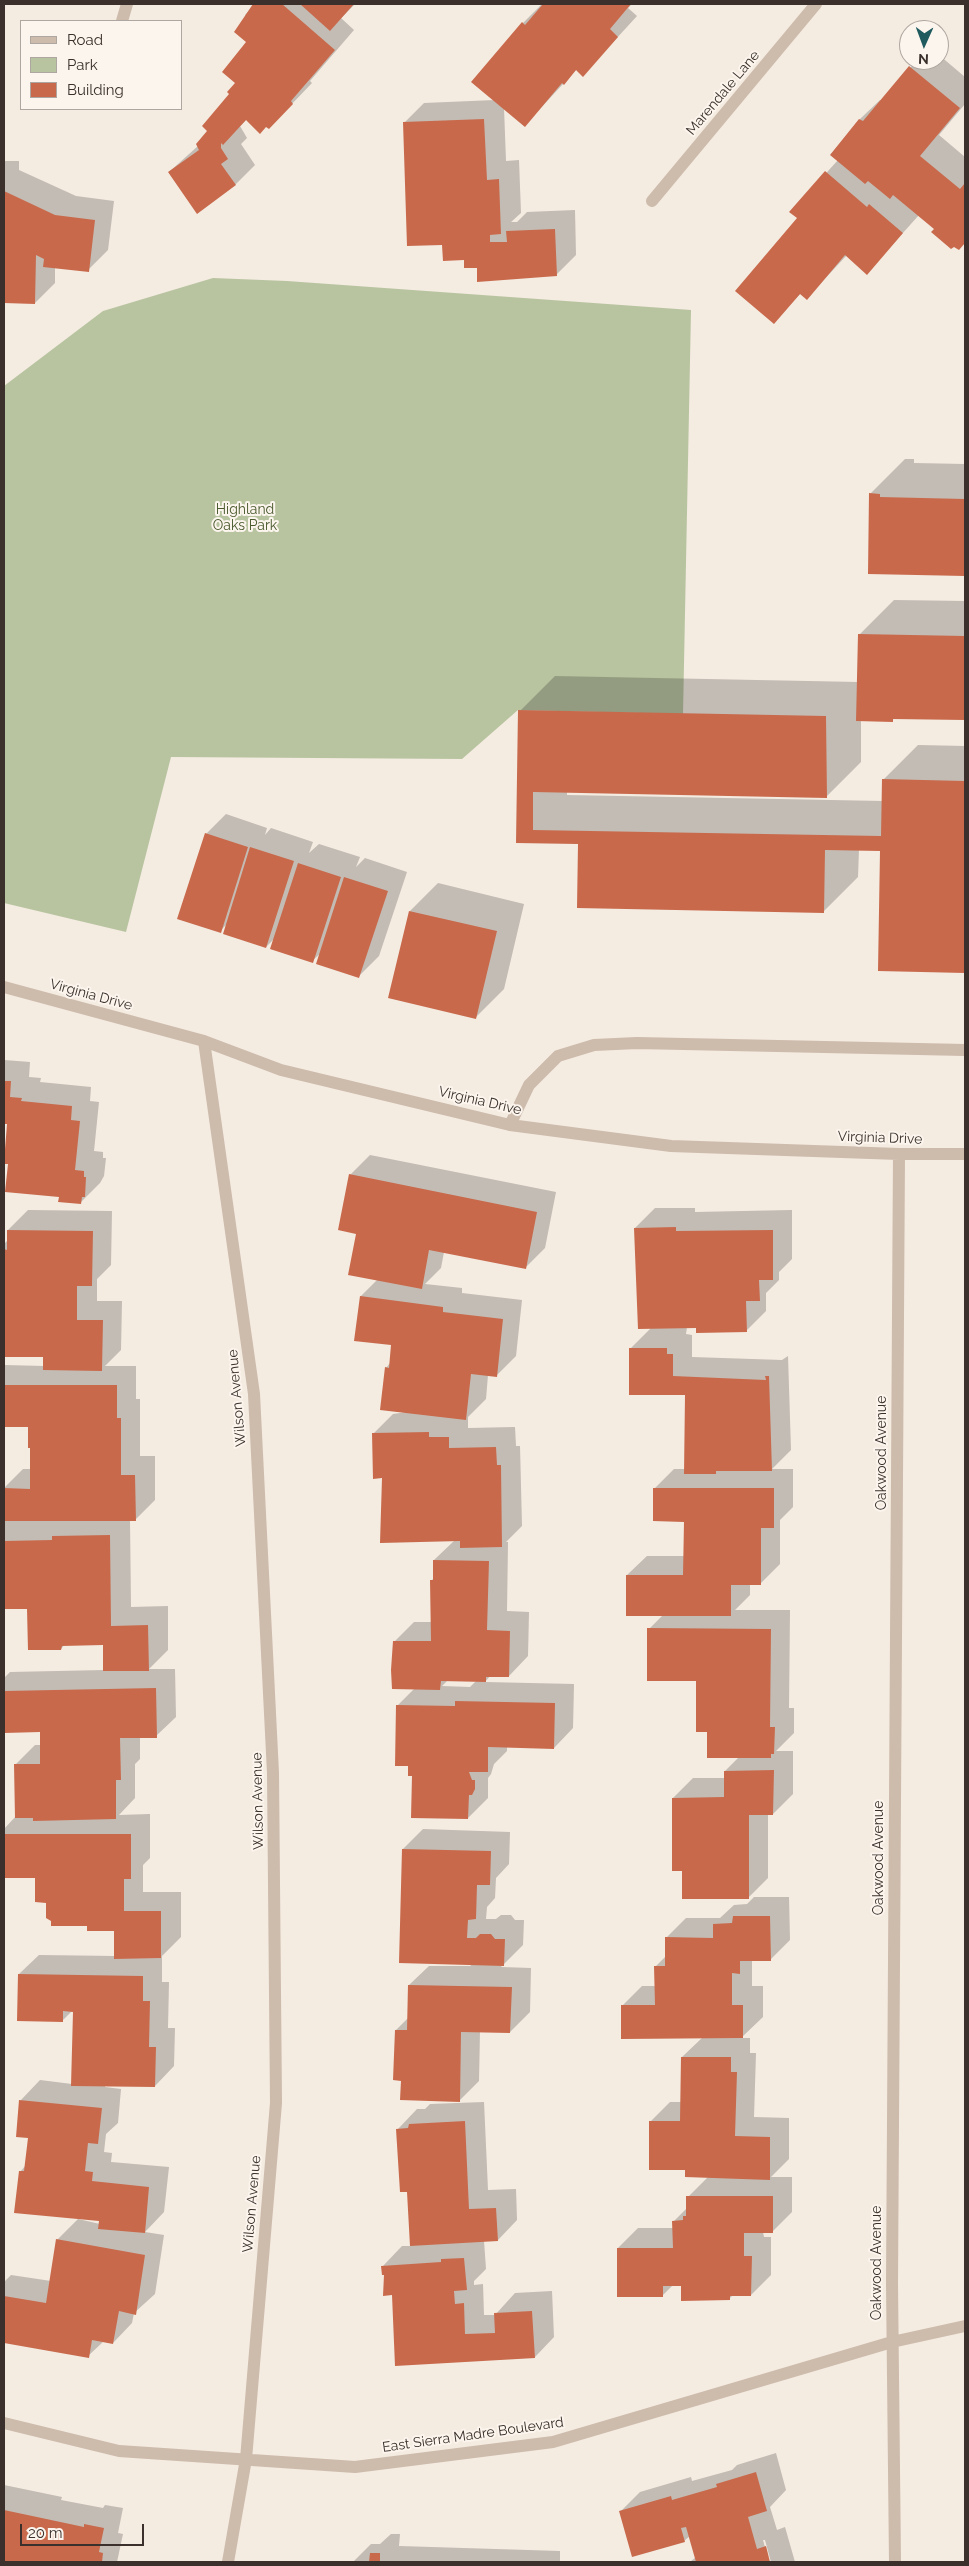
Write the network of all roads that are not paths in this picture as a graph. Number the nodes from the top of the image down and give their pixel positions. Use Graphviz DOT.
graph roads {
  1 [pos="127,4"];
  2 [pos="816,4"];
  3 [pos="122,20"];
  4 [pos="652,201"];
  5 [pos="4,987"];
  6 [pos="204,1041"];
  7 [pos="965,1050"];
  8 [pos="510,1125"];
  9 [pos="899,1154"];
  10 [pos="965,1154"];
  11 [pos="965,2326"];
  12 [pos="892,2342"];
  13 [pos="4,2423"];
  14 [pos="246,2459"];
  15 [pos="228,2562"];
  16 [pos="895,2562"];
  1 -- 3 [label="street"];
  2 -- 4 [label="street, Marendale Lane"];
  5 -- 6 [label="street, Virginia Drive"];
  6 -- 8 [label="street, Virginia Drive"];
  6 -- 14 [label="street, Wilson Avenue"];
  7 -- 8 [label="street"];
  8 -- 9 [label="street, Virginia Drive"];
  9 -- 10 [label="street, Virginia Drive"];
  9 -- 12 [label="street, Oakwood Avenue"];
  11 -- 12 [label="street, East Sierra Madre Boulevard"];
  12 -- 14 [label="street, East Sierra Madre Boulevard"];
  12 -- 16 [label="street, Oakwood Avenue"];
  13 -- 14 [label="street, East Sierra Madre Boulevard"];
  14 -- 15 [label="street, Wilson Avenue"];
}
